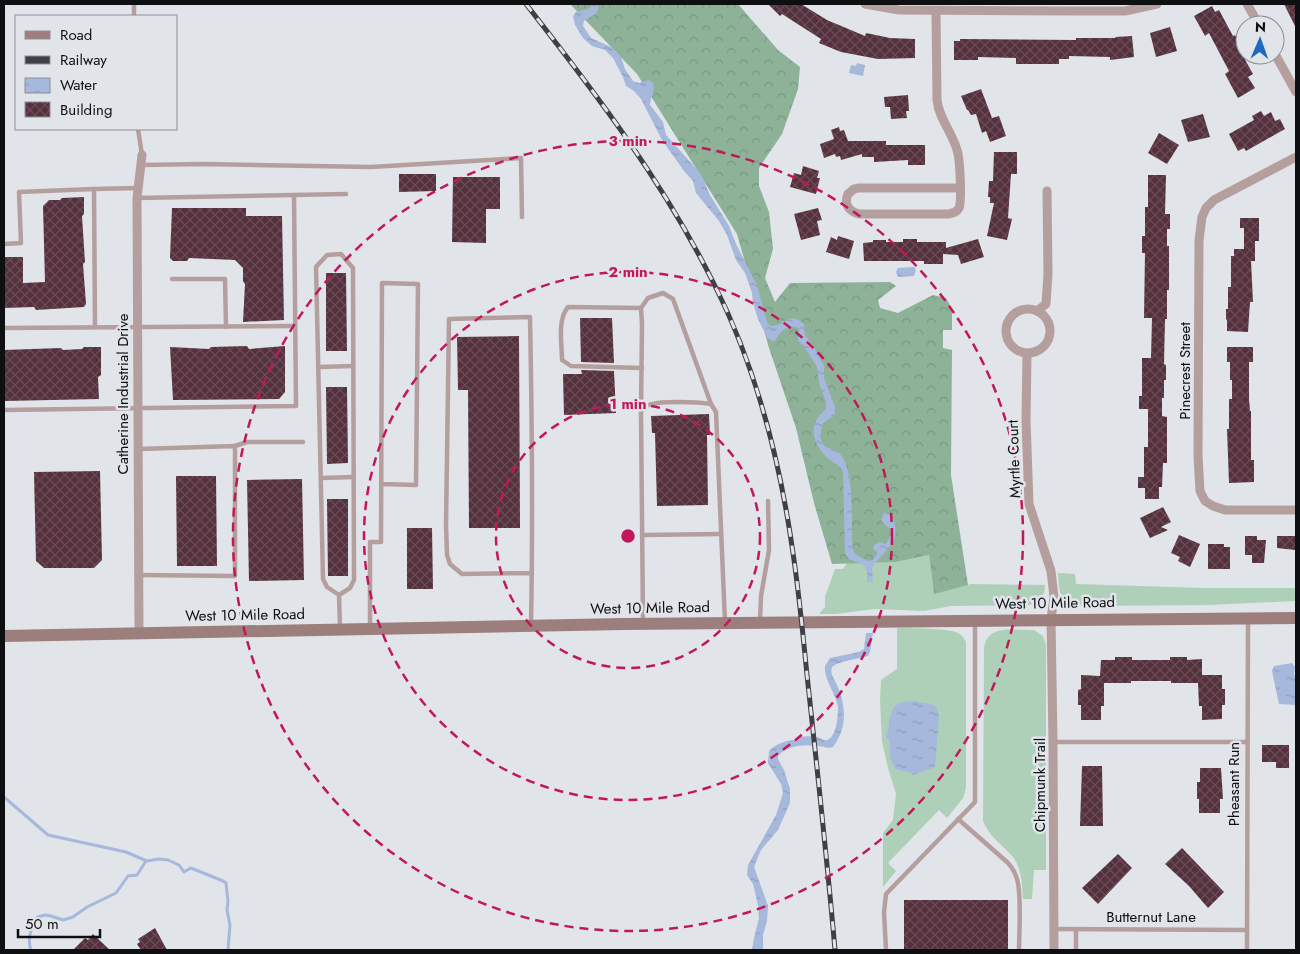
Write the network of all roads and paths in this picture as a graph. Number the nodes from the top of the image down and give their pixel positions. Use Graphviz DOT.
graph roads {
  1 [pos="865,4"];
  2 [pos="1157,4"];
  3 [pos="1247,4"];
  4 [pos="1080,7"];
  5 [pos="936,11"];
  6 [pos="1253,15"];
  7 [pos="1281,65"];
  8 [pos="1296,92"];
  9 [pos="138,130"];
  10 [pos="142,155"];
  11 [pos="1296,158"];
  12 [pos="141,165"];
  13 [pos="960,188"];
  14 [pos="94,189"];
  15 [pos="1047,191"];
  16 [pos="138,193"];
  17 [pos="346,194"];
  18 [pos="294,195"];
  19 [pos="522,217"];
  20 [pos="4,244"];
  21 [pos="172,279"];
  22 [pos="640,308"];
  23 [pos="1037,311"];
  24 [pos="295,326"];
  25 [pos="94,327"];
  26 [pos="226,327"];
  27 [pos="4,328"];
  28 [pos="136,328"];
  29 [pos="1027,354"];
  30 [pos="353,366"];
  31 [pos="318,367"];
  32 [pos="642,368"];
  33 [pos="712,404"];
  34 [pos="137,409"];
  35 [pos="4,410"];
  36 [pos="641,412"];
  37 [pos="303,442"];
  38 [pos="235,446"];
  39 [pos="137,449"];
  40 [pos="354,477"];
  41 [pos="321,478"];
  42 [pos="381,484"];
  43 [pos="768,501"];
  44 [pos="1296,510"];
  45 [pos="721,534"];
  46 [pos="642,535"];
  47 [pos="532,574"];
  48 [pos="138,576"];
  49 [pos="339,595"];
  50 [pos="1248,618"];
  51 [pos="1296,618"];
  52 [pos="1051,619"];
  53 [pos="975,621"];
  54 [pos="642,624"];
  55 [pos="725,624"];
  56 [pos="760,624"];
  57 [pos="531,626"];
  58 [pos="370,629"];
  59 [pos="340,630"];
  60 [pos="139,633"];
  61 [pos="4,636"];
  62 [pos="1054,742"];
  63 [pos="1247,742"];
  64 [pos="958,819"];
  65 [pos="1054,930"];
  66 [pos="1076,930"];
  67 [pos="1247,930"];
  68 [pos="886,950"];
  69 [pos="1019,950"];
  70 [pos="1054,950"];
  71 [pos="1076,950"];
  72 [pos="1247,950"];
  1 -- 5 [label="street"];
  2 -- 4 [label="street"];
  3 -- 6 [label="street"];
  4 -- 5 [label="street"];
  5 -- 13 [label="street"];
  7 -- 8 [label="street"];
  9 -- 10 [label="lane"];
  10 -- 12 [label="street, Catherine Industrial Drive"];
  11 -- 44 [label="street, Pinecrest Street"];
  12 -- 16 [label="street, Catherine Industrial Drive"];
  12 -- 19 [label="lane"];
  13 -- 13 [label="street"];
  14 -- 16 [label="lane"];
  14 -- 20 [label="lane"];
  14 -- 25 [label="lane"];
  15 -- 23 [label="street"];
  16 -- 18 [label="lane"];
  16 -- 28 [label="street, Catherine Industrial Drive"];
  17 -- 18 [label="lane"];
  18 -- 24 [label="lane"];
  21 -- 26 [label="lane"];
  22 -- 32 [label="lane"];
  22 -- 32 [label="lane"];
  22 -- 33 [label="lane"];
  23 -- 29 [label="street"];
  23 -- 29 [label="street"];
  24 -- 26 [label="lane"];
  24 -- 34 [label="lane"];
  25 -- 27 [label="lane"];
  25 -- 28 [label="lane"];
  26 -- 28 [label="lane"];
  28 -- 34 [label="street, Catherine Industrial Drive"];
  29 -- 52 [label="street, Myrtle Court"];
  30 -- 31 [label="lane"];
  30 -- 31 [label="lane"];
  30 -- 40 [label="lane"];
  31 -- 41 [label="lane"];
  32 -- 36 [label="lane"];
  33 -- 36 [label="lane"];
  33 -- 45 [label="lane"];
  34 -- 35 [label="lane"];
  34 -- 39 [label="street, Catherine Industrial Drive"];
  36 -- 46 [label="lane"];
  37 -- 38 [label="lane"];
  38 -- 39 [label="lane"];
  38 -- 48 [label="lane"];
  39 -- 48 [label="street, Catherine Industrial Drive"];
  40 -- 41 [label="lane"];
  40 -- 49 [label="lane"];
  41 -- 49 [label="lane"];
  42 -- 42 [label="lane"];
  42 -- 58 [label="lane"];
  43 -- 56 [label="lane"];
  45 -- 46 [label="lane"];
  45 -- 55 [label="lane"];
  46 -- 54 [label="lane"];
  47 -- 47 [label="lane"];
  47 -- 57 [label="lane"];
  48 -- 60 [label="street, Catherine Industrial Drive"];
  49 -- 59 [label="lane"];
  50 -- 51 [label="main road, West 10 Mile Road"];
  50 -- 52 [label="main road, West 10 Mile Road"];
  50 -- 63 [label="lane, Pheasant Run"];
  52 -- 53 [label="main road, West 10 Mile Road"];
  52 -- 62 [label="street, Chipmunk Trail"];
  53 -- 56 [label="main road, West 10 Mile Road"];
  53 -- 64 [label="lane"];
  54 -- 55 [label="main road, West 10 Mile Road"];
  54 -- 57 [label="main road, West 10 Mile Road"];
  55 -- 56 [label="main road, West 10 Mile Road"];
  57 -- 58 [label="main road, West 10 Mile Road"];
  58 -- 59 [label="main road, West 10 Mile Road"];
  59 -- 60 [label="main road, West 10 Mile Road"];
  60 -- 61 [label="main road, West 10 Mile Road"];
  62 -- 63 [label="lane"];
  62 -- 65 [label="street, Chipmunk Trail"];
  63 -- 67 [label="lane, Pheasant Run"];
  64 -- 68 [label="lane"];
  64 -- 69 [label="lane"];
  65 -- 66 [label="lane, Butternut Lane"];
  65 -- 70 [label="street, Chipmunk Trail"];
  66 -- 67 [label="lane, Butternut Lane"];
  66 -- 71 [label="lane"];
  67 -- 72 [label="lane, Pheasant Run"];
}
